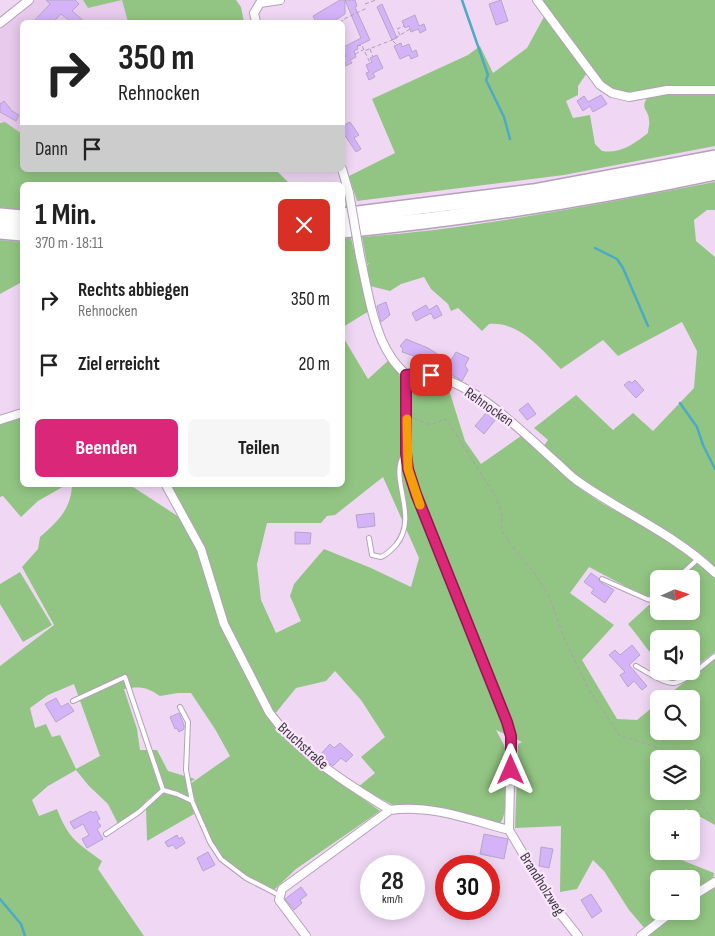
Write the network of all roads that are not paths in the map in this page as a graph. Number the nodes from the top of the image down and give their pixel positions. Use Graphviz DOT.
graph roads {
  1 [pos="28,0"];
  2 [pos="280,0"];
  3 [pos="537,0"];
  4 [pos="256,20"];
  5 [pos="0,23"];
  6 [pos="715,90"];
  7 [pos="715,158"];
  8 [pos="343,172"];
  9 [pos="715,172"];
  10 [pos="0,216"];
  11 [pos="345,216"];
  12 [pos="20,218"];
  13 [pos="345,230"];
  14 [pos="0,231"];
  15 [pos="20,233"];
  16 [pos="406,375"];
  17 [pos="20,414"];
  18 [pos="0,420"];
  19 [pos="406,453"];
  20 [pos="167,487"];
  21 [pos="369,538"];
  22 [pos="698,559"];
  23 [pos="686,570"];
  24 [pos="715,573"];
  25 [pos="602,579"];
  26 [pos="650,600"];
  27 [pos="715,656"];
  28 [pos="636,666"];
  29 [pos="73,701"];
  30 [pos="180,707"];
  31 [pos="163,790"];
  32 [pos="192,801"];
  33 [pos="390,810"];
  34 [pos="509,830"];
  35 [pos="106,834"];
  36 [pos="715,882"];
  37 [pos="700,891"];
  38 [pos="279,895"];
  39 [pos="661,920"];
  40 [pos="306,936"];
  41 [pos="578,936"];
  42 [pos="641,936"];
  1 -- 5 [label="street"];
  2 -- 4 [label="street"];
  3 -- 6 [label="street"];
  7 -- 11 [label="highway"];
  8 -- 16 [label="street, bridge"];
  9 -- 13 [label="highway"];
  10 -- 12 [label="highway"];
  14 -- 15 [label="highway"];
  16 -- 19 [label="street"];
  16 -- 22 [label="street, Rehnocken"];
  17 -- 18 [label="street"];
  19 -- 21 [label="lane"];
  19 -- 34 [label="street"];
  20 -- 33 [label="street, Bruchstraße"];
  22 -- 23 [label="lane"];
  22 -- 24 [label="street, Rehnocken"];
  25 -- 26 [label="lane"];
  27 -- 28 [label="lane"];
  29 -- 31 [label="lane"];
  30 -- 32 [label="lane"];
  31 -- 32 [label="lane"];
  31 -- 35 [label="lane"];
  32 -- 38 [label="lane"];
  33 -- 34 [label="street"];
  33 -- 38 [label="street"];
  34 -- 41 [label="street, Brandholzweg"];
  36 -- 37 [label="street"];
  38 -- 40 [label="street"];
  39 -- 42 [label="street"];
}
